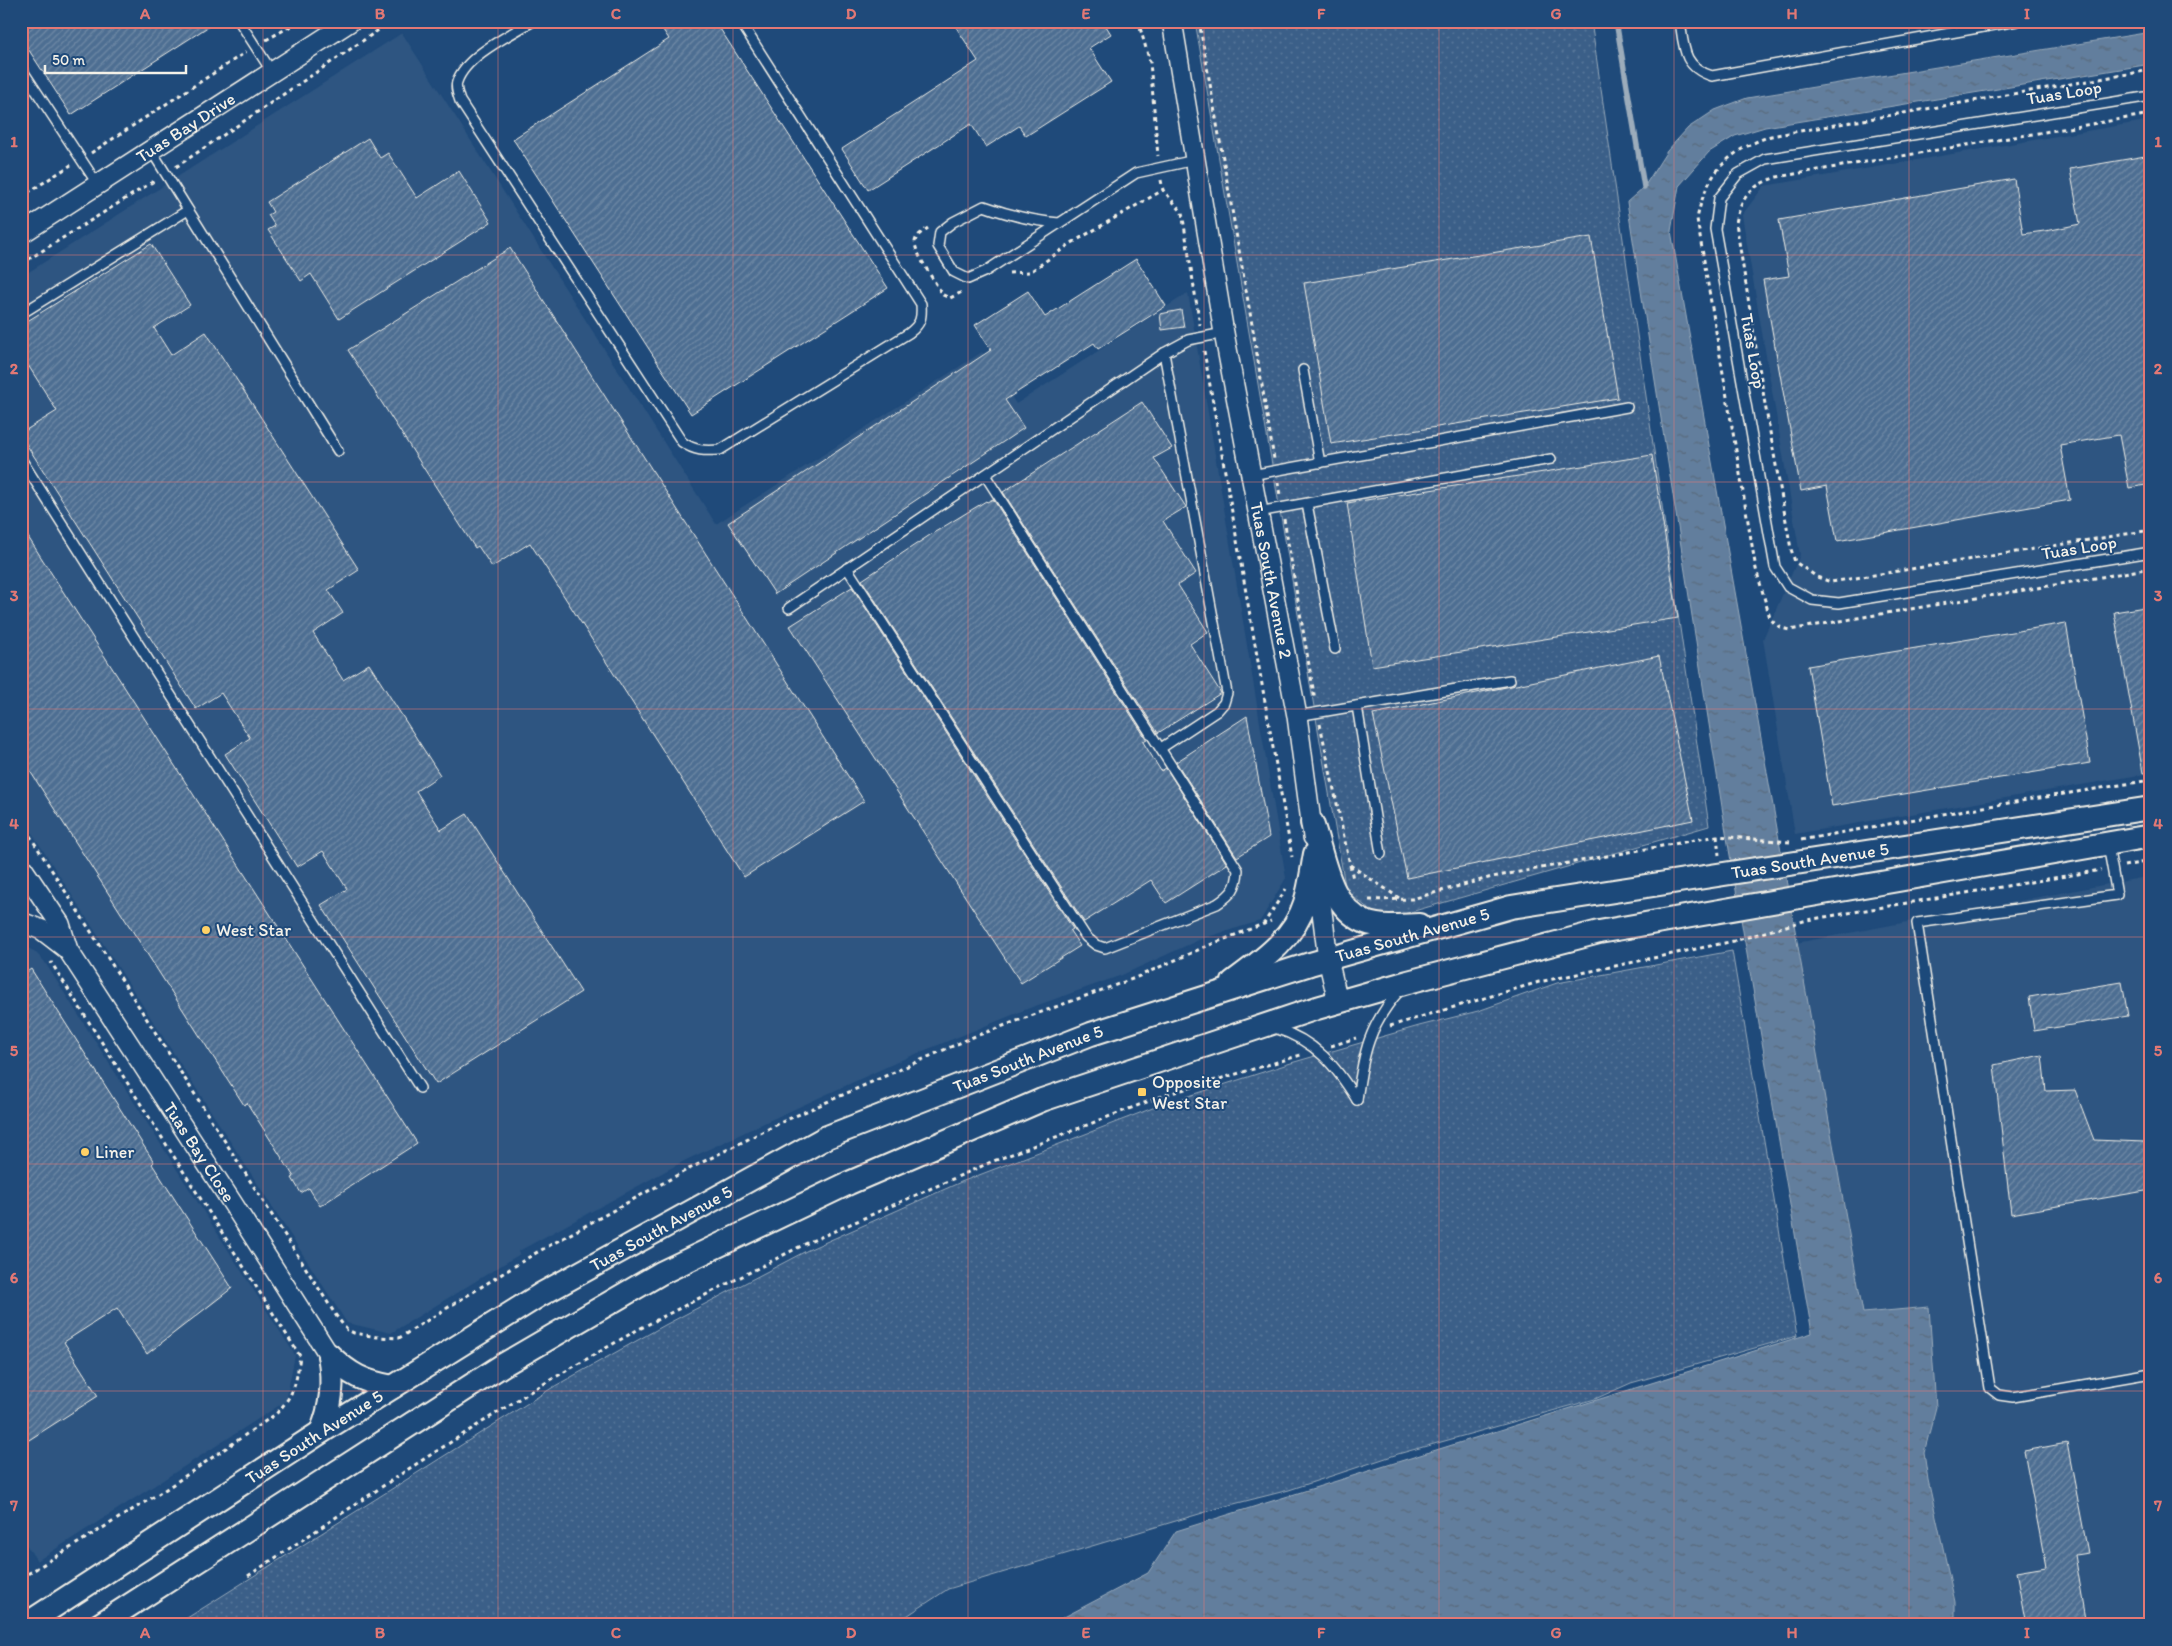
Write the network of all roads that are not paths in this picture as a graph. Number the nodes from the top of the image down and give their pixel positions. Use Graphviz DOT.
graph roads {
  1 [pos="239,21"];
  2 [pos="351,21"];
  3 [pos="533,21"];
  4 [pos="740,21"];
  5 [pos="1172,21"];
  6 [pos="1680,21"];
  7 [pos="2017,21"];
  8 [pos="21,68"];
  9 [pos="272,72"];
  10 [pos="2151,96"];
  11 [pos="150,150"];
  12 [pos="1195,160"];
  13 [pos="98,185"];
  14 [pos="188,210"];
  15 [pos="1059,223"];
  16 [pos="21,234"];
  17 [pos="21,314"];
  18 [pos="1224,333"];
  19 [pos="1164,353"];
  20 [pos="1303,370"];
  21 [pos="1627,407"];
  22 [pos="338,451"];
  23 [pos="21,458"];
  24 [pos="1551,459"];
  25 [pos="1320,463"];
  26 [pos="985,475"];
  27 [pos="1251,475"];
  28 [pos="1307,504"];
  29 [pos="1258,512"];
  30 [pos="2151,552"];
  31 [pos="847,568"];
  32 [pos="789,608"];
  33 [pos="1334,649"];
  34 [pos="1510,680"];
  35 [pos="1357,706"];
  36 [pos="1297,716"];
  37 [pos="1161,748"];
  38 [pos="2151,808"];
  39 [pos="1312,823"];
  40 [pos="2151,836"];
  41 [pos="2108,844"];
  42 [pos="1315,854"];
  43 [pos="1381,854"];
  44 [pos="21,866"];
  45 [pos="21,922"];
  46 [pos="1440,926"];
  47 [pos="68,950"];
  48 [pos="1328,959"];
  49 [pos="1408,982"];
  50 [pos="1220,992"];
  51 [pos="1338,1002"];
  52 [pos="1264,1024"];
  53 [pos="420,1088"];
  54 [pos="328,1355"];
  55 [pos="2151,1373"];
  56 [pos="393,1387"];
  57 [pos="321,1432"];
  58 [pos="25,1625"];
  59 [pos="99,1625"];
  1 -- 9 [label="lane"];
  2 -- 9 [label="street, Tuas Bay Drive"];
  3 -- 4 [label="lane"];
  5 -- 12 [label="street, Tuas South Avenue 2"];
  6 -- 7 [label="lane"];
  8 -- 13 [label="lane"];
  9 -- 11 [label="street, Tuas Bay Drive"];
  10 -- 30 [label="lane, Tuas Loop"];
  11 -- 13 [label="street, Tuas Bay Drive"];
  11 -- 14 [label="lane"];
  12 -- 15 [label="lane"];
  12 -- 18 [label="street, Tuas South Avenue 2"];
  13 -- 16 [label="street, Tuas Bay Drive"];
  14 -- 17 [label="lane"];
  14 -- 22 [label="lane"];
  15 -- 15 [label="lane"];
  18 -- 19 [label="lane"];
  18 -- 27 [label="street, Tuas South Avenue 2"];
  19 -- 26 [label="lane"];
  19 -- 37 [label="lane"];
  20 -- 25 [label="lane"];
  21 -- 25 [label="lane"];
  23 -- 53 [label="lane"];
  24 -- 28 [label="lane"];
  25 -- 27 [label="lane"];
  26 -- 31 [label="lane"];
  26 -- 37 [label="lane"];
  27 -- 29 [label="street, Tuas South Avenue 2"];
  28 -- 29 [label="lane"];
  28 -- 33 [label="lane"];
  29 -- 36 [label="street, Tuas South Avenue 2"];
  31 -- 32 [label="lane"];
  31 -- 37 [label="lane"];
  34 -- 35 [label="lane"];
  35 -- 36 [label="lane"];
  35 -- 43 [label="lane"];
  36 -- 39 [label="street, Tuas South Avenue 2"];
  38 -- 46 [label="street, Tuas South Avenue 5"];
  39 -- 42 [label="street, Tuas South Avenue 2"];
  39 -- 46 [label="street"];
  40 -- 41 [label="street, Tuas South Avenue 5"];
  41 -- 49 [label="street, Tuas South Avenue 5"];
  41 -- 55 [label="lane"];
  42 -- 48 [label="street, Tuas South Avenue 2"];
  42 -- 50 [label="street"];
  44 -- 47 [label="street, Tuas Bay Close"];
  45 -- 47 [label="street, Tuas Bay Close"];
  46 -- 48 [label="street, Tuas South Avenue 5"];
  47 -- 54 [label="street, Tuas Bay Close"];
  48 -- 50 [label="street, Tuas South Avenue 5"];
  48 -- 51 [label="street, Tuas South Avenue 2"];
  49 -- 51 [label="street, Tuas South Avenue 5"];
  49 -- 52 [label="lane"];
  50 -- 56 [label="street, Tuas South Avenue 5"];
  51 -- 52 [label="street, Tuas South Avenue 5"];
  52 -- 59 [label="street, Tuas South Avenue 5"];
  54 -- 56 [label="street"];
  54 -- 57 [label="street"];
  56 -- 57 [label="street, Tuas South Avenue 5"];
  57 -- 58 [label="street, Tuas South Avenue 5"];
}
